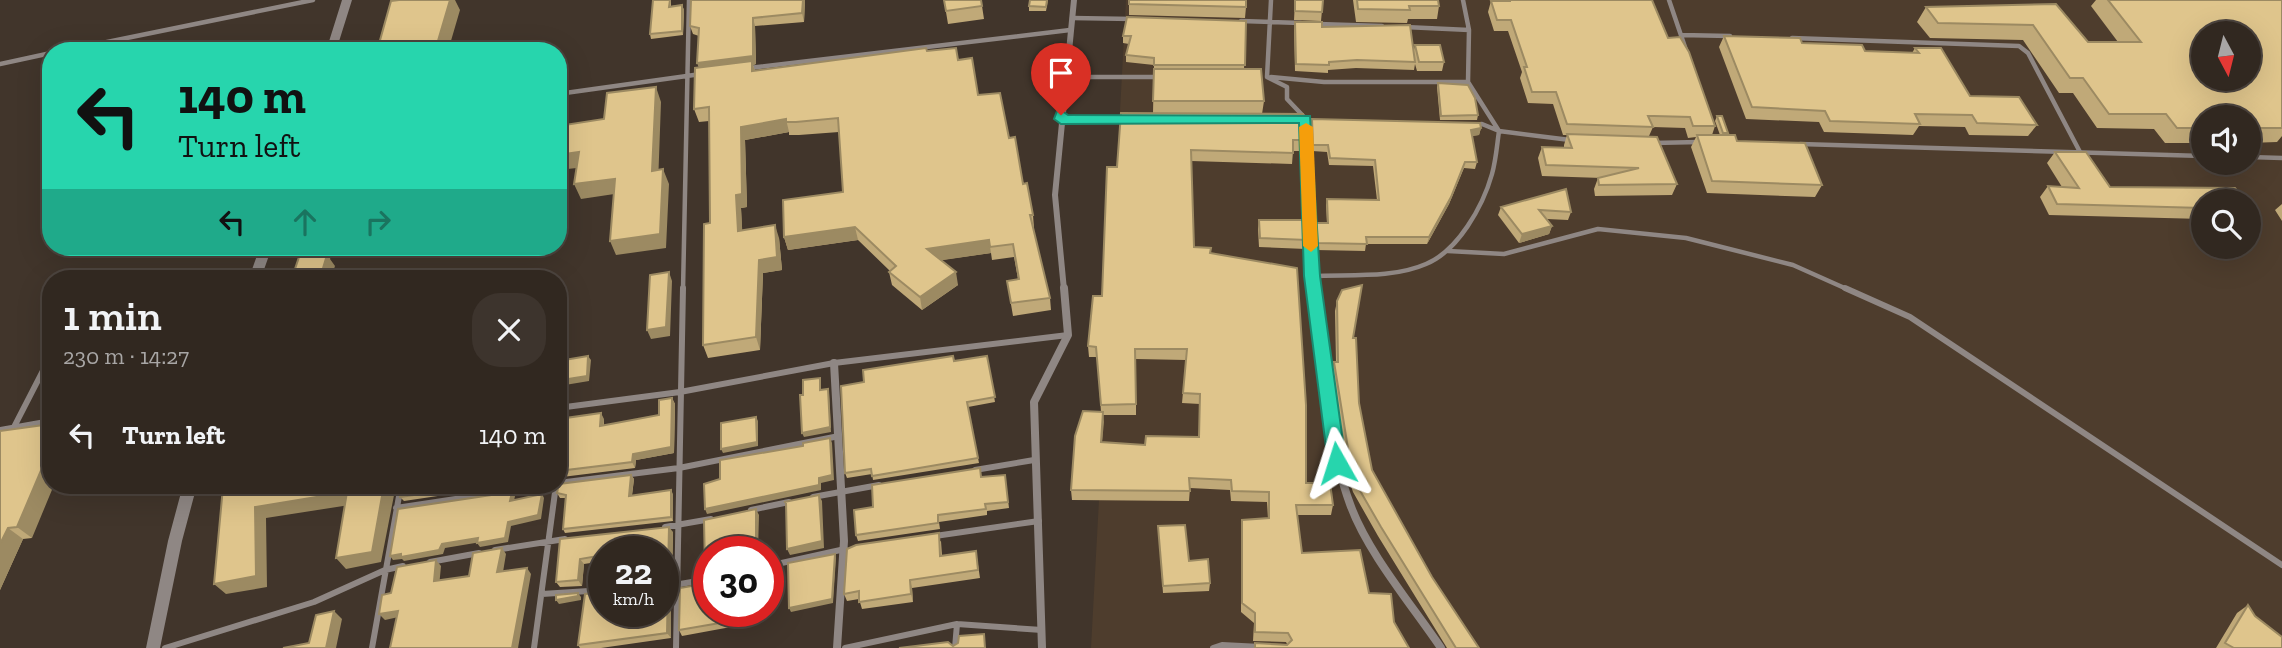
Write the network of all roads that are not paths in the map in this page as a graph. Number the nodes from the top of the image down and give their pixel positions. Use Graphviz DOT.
graph roads {
  1 [pos="313,0"];
  2 [pos="348,0"];
  3 [pos="1074,0"];
  4 [pos="1271,0"];
  5 [pos="1463,0"];
  6 [pos="1669,0"];
  7 [pos="689,2"];
  8 [pos="701,3"];
  9 [pos="1072,18"];
  10 [pos="1139,19"];
  11 [pos="1231,21"];
  12 [pos="1271,22"];
  13 [pos="1390,27"];
  14 [pos="1403,27"];
  15 [pos="1070,30"];
  16 [pos="1469,30"];
  17 [pos="1681,35"];
  18 [pos="1736,37"];
  19 [pos="1791,38"];
  20 [pos="107,42"];
  21 [pos="334,42"];
  22 [pos="42,55"];
  23 [pos="1689,59"];
  24 [pos="0,64"];
  25 [pos="740,69"];
  26 [pos="713,73"];
  27 [pos="686,76"];
  28 [pos="1065,77"];
  29 [pos="1172,77"];
  30 [pos="1253,77"];
  31 [pos="1266,77"];
  32 [pos="1468,82"];
  33 [pos="567,93"];
  34 [pos="1061,119"];
  35 [pos="1129,119"];
  36 [pos="1292,119"];
  37 [pos="1306,119"];
  38 [pos="1318,120"];
  39 [pos="1461,126"];
  40 [pos="1499,131"];
  41 [pos="1576,140"];
  42 [pos="1704,142"];
  43 [pos="1649,143"];
  44 [pos="1787,144"];
  45 [pos="2080,152"];
  46 [pos="2191,156"];
  47 [pos="2261,157"];
  48 [pos="2282,158"];
  49 [pos="1448,251"];
  50 [pos="1312,276"];
  51 [pos="1068,335"];
  52 [pos="834,363"];
  53 [pos="42,373"];
  54 [pos="680,392"];
  55 [pos="567,406"];
  56 [pos="42,422"];
  57 [pos="14,427"];
  58 [pos="0,430"];
  59 [pos="839,436"];
  60 [pos="1034,460"];
  61 [pos="679,468"];
  62 [pos="966,471"];
  63 [pos="567,483"];
  64 [pos="884,484"];
  65 [pos="844,491"];
  66 [pos="188,494"];
  67 [pos="399,494"];
  68 [pos="489,494"];
  69 [pos="555,494"];
  70 [pos="805,499"];
  71 [pos="792,502"];
  72 [pos="396,508"];
  73 [pos="741,512"];
  74 [pos="716,518"];
  75 [pos="1039,521"];
  76 [pos="678,526"];
  77 [pos="652,529"];
  78 [pos="678,536"];
  79 [pos="574,538"];
  80 [pos="922,538"];
  81 [pos="548,541"];
  82 [pos="857,547"];
  83 [pos="844,549"];
  84 [pos="784,562"];
  85 [pos="419,563"];
  86 [pos="408,565"];
  87 [pos="2282,565"];
  88 [pos="386,570"];
  89 [pos="588,591"];
  90 [pos="542,594"];
  91 [pos="957,624"];
  92 [pos="676,627"];
  93 [pos="1042,630"];
  94 [pos="1272,647"];
  95 [pos="153,648"];
  96 [pos="164,648"];
  97 [pos="372,648"];
  98 [pos="534,648"];
  99 [pos="676,648"];
  100 [pos="837,648"];
  101 [pos="845,648"];
  102 [pos="955,648"];
  103 [pos="1042,648"];
  104 [pos="1213,648"];
  105 [pos="1441,648"];
  1 -- 20 [label="lane"];
  2 -- 21 [label="street"];
  3 -- 9 [label="street"];
  4 -- 12 [label="lane"];
  5 -- 16 [label="lane"];
  6 -- 17 [label="lane"];
  7 -- 8 [label="lane"];
  7 -- 27 [label="lane"];
  9 -- 10 [label="lane"];
  9 -- 15 [label="street"];
  11 -- 12 [label="lane"];
  12 -- 13 [label="lane"];
  12 -- 31 [label="lane"];
  14 -- 16 [label="lane"];
  15 -- 25 [label="lane"];
  15 -- 28 [label="street"];
  16 -- 32 [label="lane"];
  17 -- 18 [label="lane"];
  17 -- 23 [label="lane"];
  19 -- 45 [label="lane"];
  22 -- 24 [label="lane"];
  26 -- 27 [label="lane"];
  27 -- 33 [label="lane"];
  27 -- 54 [label="lane"];
  28 -- 29 [label="lane"];
  28 -- 34 [label="street"];
  30 -- 31 [label="lane"];
  31 -- 32 [label="lane"];
  31 -- 37 [label="lane"];
  32 -- 40 [label="lane"];
  34 -- 35 [label="lane"];
  34 -- 51 [label="street"];
  36 -- 37 [label="lane"];
  37 -- 38 [label="lane"];
  37 -- 50 [label="lane"];
  39 -- 40 [label="lane"];
  40 -- 41 [label="lane"];
  40 -- 49 [label="lane"];
  42 -- 43 [label="lane"];
  44 -- 45 [label="lane"];
  45 -- 46 [label="lane"];
  47 -- 48 [label="lane"];
  49 -- 50 [label="lane"];
  49 -- 87 [label="lane"];
  50 -- 105 [label="street"];
  51 -- 52 [label="lane"];
  51 -- 60 [label="street"];
  52 -- 54 [label="lane"];
  52 -- 59 [label="street"];
  53 -- 57 [label="lane"];
  54 -- 55 [label="lane"];
  54 -- 61 [label="lane"];
  56 -- 57 [label="lane"];
  57 -- 58 [label="lane"];
  59 -- 61 [label="lane"];
  59 -- 65 [label="street"];
  60 -- 62 [label="lane"];
  60 -- 75 [label="street"];
  61 -- 63 [label="lane"];
  61 -- 76 [label="lane"];
  64 -- 65 [label="lane"];
  65 -- 70 [label="lane"];
  65 -- 83 [label="street"];
  66 -- 95 [label="street"];
  67 -- 72 [label="lane"];
  68 -- 72 [label="lane"];
  69 -- 81 [label="lane"];
  71 -- 73 [label="lane"];
  72 -- 88 [label="lane"];
  74 -- 76 [label="lane"];
  75 -- 80 [label="lane"];
  75 -- 93 [label="street"];
  76 -- 77 [label="lane"];
  76 -- 78 [label="lane"];
  79 -- 81 [label="lane"];
  81 -- 85 [label="lane"];
  81 -- 90 [label="lane"];
  82 -- 83 [label="lane"];
  83 -- 84 [label="lane"];
  83 -- 100 [label="street"];
  86 -- 88 [label="lane"];
  88 -- 96 [label="lane"];
  88 -- 97 [label="lane"];
  89 -- 90 [label="lane"];
  90 -- 98 [label="lane"];
  91 -- 93 [label="lane"];
  91 -- 101 [label="lane"];
  91 -- 102 [label="lane"];
  92 -- 99 [label="lane"];
  93 -- 103 [label="street"];
  94 -- 104 [label="lane"];
}
